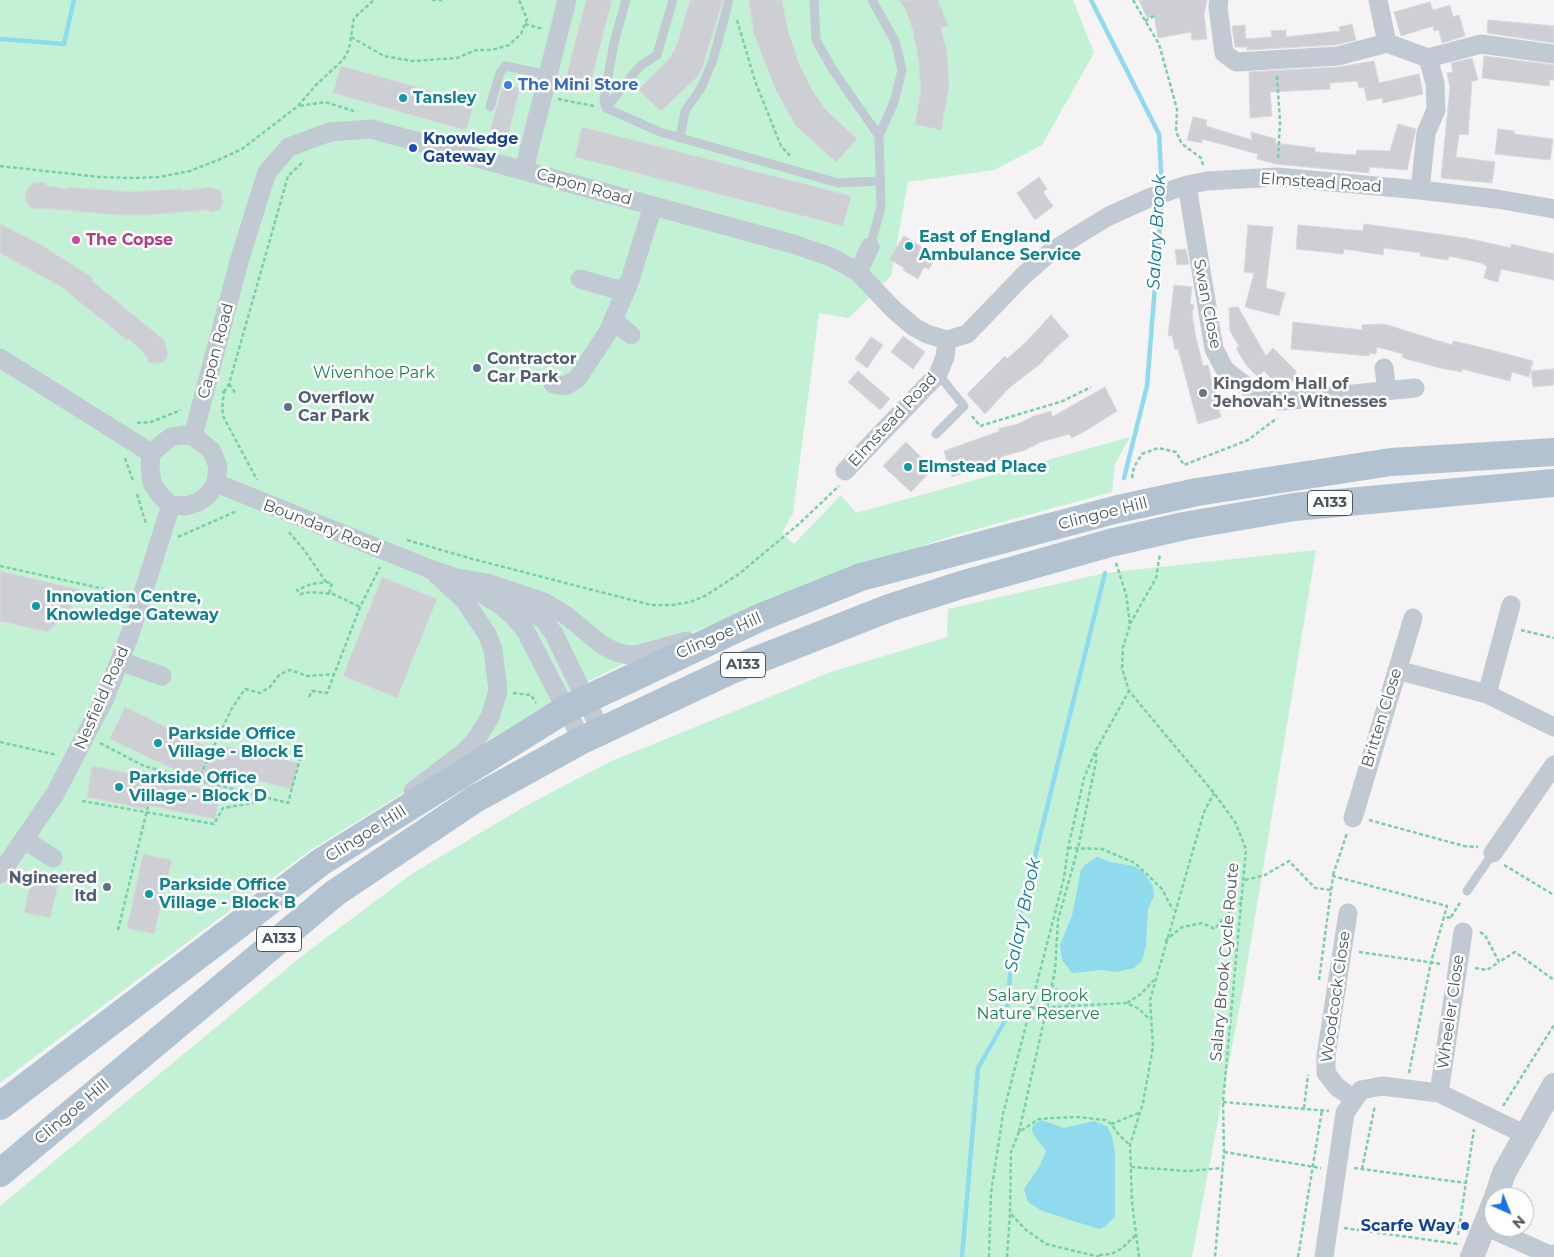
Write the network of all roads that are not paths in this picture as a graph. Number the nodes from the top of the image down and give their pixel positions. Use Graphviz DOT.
graph roads {
  1 [pos="567,0"];
  2 [pos="626,0"];
  3 [pos="674,0"];
  4 [pos="729,0"];
  5 [pos="814,0"];
  6 [pos="872,0"];
  7 [pos="1219,0"];
  8 [pos="1378,0"];
  9 [pos="1387,43"];
  10 [pos="1554,54"];
  11 [pos="1428,58"];
  12 [pos="539,73"];
  13 [pos="490,107"];
  14 [pos="606,108"];
  15 [pos="879,136"];
  16 [pos="680,138"];
  17 [pos="524,170"];
  18 [pos="881,181"];
  19 [pos="1179,188"];
  20 [pos="1420,190"];
  21 [pos="653,206"];
  22 [pos="1554,209"];
  23 [pos="870,247"];
  24 [pos="858,272"];
  25 [pos="580,279"];
  26 [pos="629,283"];
  27 [pos="614,321"];
  28 [pos="631,335"];
  29 [pos="947,340"];
  30 [pos="0,358"];
  31 [pos="1384,368"];
  32 [pos="938,374"];
  33 [pos="553,384"];
  34 [pos="1415,388"];
  35 [pos="1387,391"];
  36 [pos="936,434"];
  37 [pos="193,436"];
  38 [pos="1554,452"];
  39 [pos="151,453"];
  40 [pos="845,471"];
  41 [pos="216,483"];
  42 [pos="1554,483"];
  43 [pos="171,505"];
  44 [pos="430,569"];
  45 [pos="456,578"];
  46 [pos="486,582"];
  47 [pos="1511,605"];
  48 [pos="759,618"];
  49 [pos="1413,618"];
  50 [pos="120,661"];
  51 [pos="1397,670"];
  52 [pos="162,676"];
  53 [pos="1487,694"];
  54 [pos="576,704"];
  55 [pos="1554,728"];
  56 [pos="592,735"];
  57 [pos="1554,765"];
  58 [pos="1352,818"];
  59 [pos="25,840"];
  60 [pos="1492,853"];
  61 [pos="54,858"];
  62 [pos="321,862"];
  63 [pos="0,874"];
  64 [pos="1467,891"];
  65 [pos="1348,913"];
  66 [pos="1457,924"];
  67 [pos="1554,1085"];
  68 [pos="1439,1093"];
  69 [pos="0,1106"];
  70 [pos="1350,1106"];
  71 [pos="1526,1135"];
  72 [pos="0,1173"];
  73 [pos="1499,1187"];
  74 [pos="1484,1222"];
  75 [pos="1473,1243"];
  76 [pos="1553,1256"];
  77 [pos="1324,1257"];
  1 -- 17 [label="street"];
  2 -- 14 [label="lane"];
  3 -- 14 [label="lane"];
  4 -- 16 [label="lane"];
  5 -- 15 [label="lane"];
  6 -- 15 [label="lane"];
  7 -- 9 [label="street"];
  8 -- 9 [label="street"];
  9 -- 11 [label="street"];
  10 -- 11 [label="street"];
  11 -- 20 [label="street"];
  12 -- 13 [label="lane"];
  14 -- 16 [label="lane"];
  15 -- 18 [label="lane"];
  16 -- 18 [label="lane"];
  17 -- 21 [label="street, Capon Road"];
  17 -- 37 [label="street, Capon Road"];
  18 -- 23 [label="lane"];
  19 -- 20 [label="street, Elmstead Road"];
  19 -- 29 [label="street, Elmstead Road"];
  19 -- 35 [label="street, Swan Close"];
  20 -- 22 [label="street, Elmstead Road"];
  21 -- 24 [label="street, Capon Road"];
  21 -- 26 [label="street"];
  23 -- 24 [label="street"];
  24 -- 29 [label="street, Capon Road"];
  25 -- 26 [label="street"];
  26 -- 27 [label="street"];
  27 -- 28 [label="street"];
  27 -- 33 [label="street"];
  29 -- 32 [label="street, Elmstead Road"];
  30 -- 39 [label="street"];
  31 -- 35 [label="street"];
  32 -- 36 [label="lane"];
  32 -- 40 [label="street, Elmstead Road"];
  34 -- 35 [label="street, Swan Close"];
  37 -- 39 [label="street"];
  37 -- 41 [label="street"];
  38 -- 48 [label="main road, Clingoe Hill / A133"];
  39 -- 43 [label="street"];
  41 -- 43 [label="street"];
  41 -- 44 [label="street, Boundary Road"];
  42 -- 56 [label="main road, Clingoe Hill / A133"];
  43 -- 50 [label="street, Nesfield Road"];
  44 -- 45 [label="street, Boundary Road"];
  44 -- 62 [label="street, Boundary Road"];
  45 -- 46 [label="street, Boundary Road"];
  45 -- 54 [label="street, Boundary Road"];
  46 -- 48 [label="street, Boundary Road"];
  46 -- 54 [label="street, Boundary Road"];
  47 -- 53 [label="street"];
  48 -- 54 [label="main road, Clingoe Hill / A133"];
  49 -- 51 [label="street, Britten Close"];
  50 -- 52 [label="street"];
  50 -- 59 [label="street, Nesfield Road"];
  51 -- 53 [label="street"];
  51 -- 58 [label="street, Britten Close"];
  53 -- 55 [label="street"];
  54 -- 56 [label="street, Boundary Road"];
  54 -- 62 [label="main road, Clingoe Hill / A133"];
  56 -- 72 [label="main road, Clingoe Hill / A133"];
  57 -- 60 [label="street"];
  59 -- 61 [label="street"];
  59 -- 63 [label="street, Nesfield Road"];
  60 -- 64 [label="lane"];
  62 -- 69 [label="main road, Clingoe Hill / A133"];
  65 -- 70 [label="street, Woodcock Close"];
  66 -- 68 [label="street, Wheeler Close"];
  67 -- 71 [label="street"];
  68 -- 70 [label="street"];
  68 -- 71 [label="street"];
  70 -- 77 [label="street"];
  71 -- 73 [label="street"];
  74 -- 75 [label="street"];
  75 -- 76 [label="street"];
}
